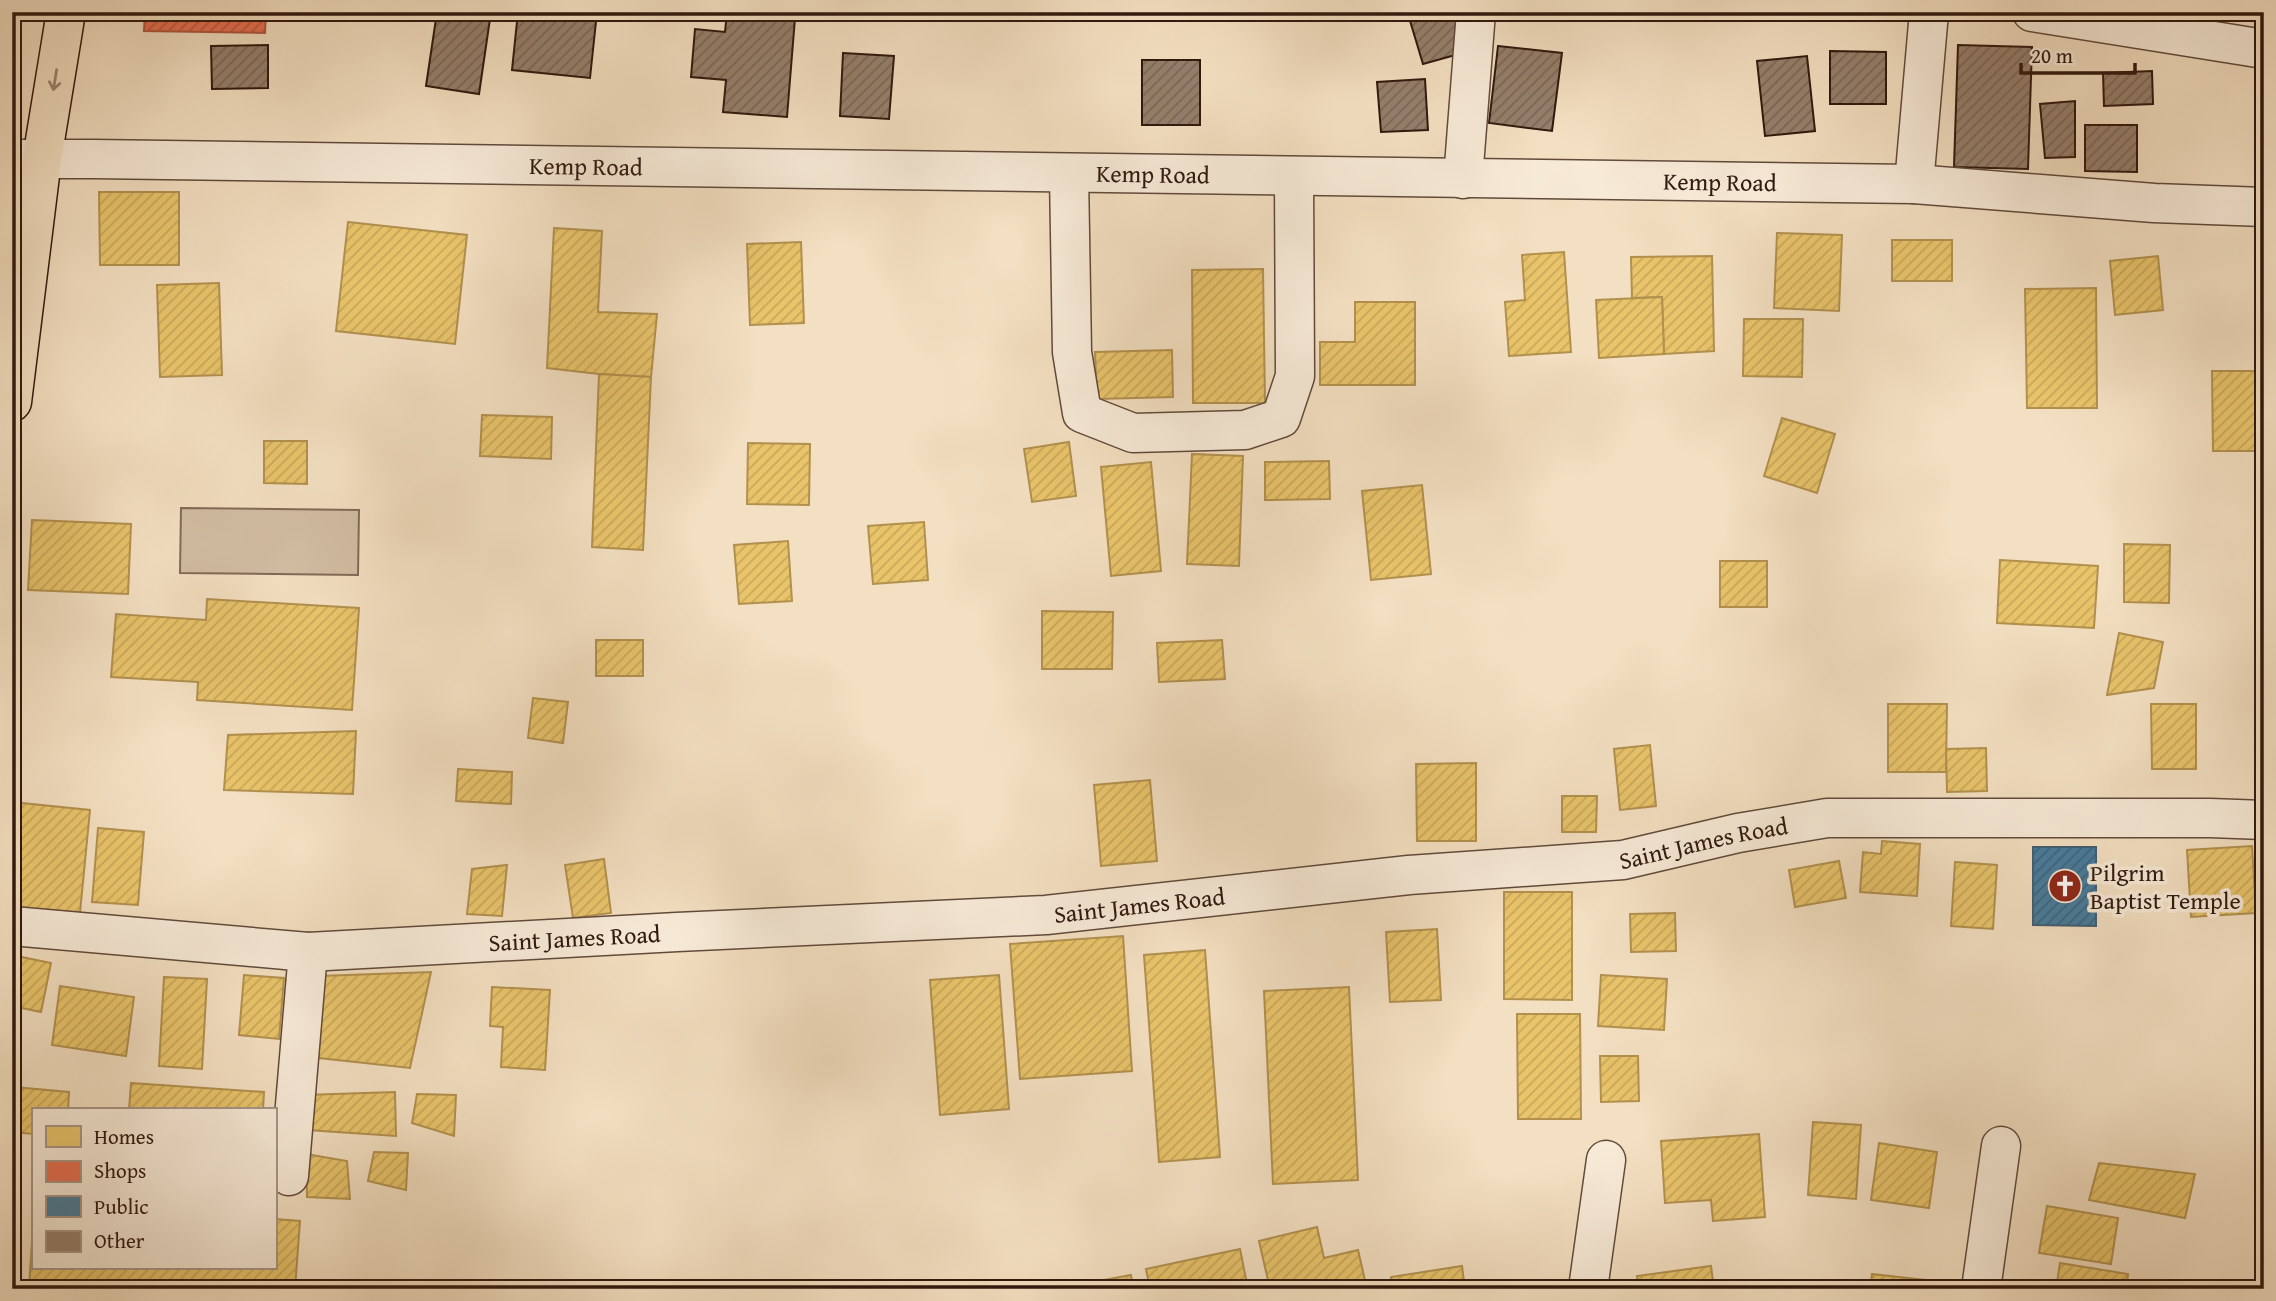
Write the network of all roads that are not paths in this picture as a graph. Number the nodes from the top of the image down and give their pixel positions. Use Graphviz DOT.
graph roads {
  1 [pos="66,12"];
  2 [pos="1476,12"];
  3 [pos="1929,12"];
  4 [pos="2032,12"];
  5 [pos="2264,49"];
  6 [pos="27,159"];
  7 [pos="1069,174"];
  8 [pos="1294,177"];
  9 [pos="1463,179"];
  10 [pos="1914,184"];
  11 [pos="2264,206"];
  12 [pos="12,402"];
  13 [pos="2264,820"];
  14 [pos="12,926"];
  15 [pos="308,952"];
  16 [pos="2001,1146"];
  17 [pos="1606,1160"];
  18 [pos="289,1176"];
  19 [pos="1588,1289"];
  20 [pos="1981,1289"];
  1 -- 6 [label="highway, one-way"];
  2 -- 9 [label="street"];
  3 -- 10 [label="street"];
  4 -- 5 [label="street"];
  6 -- 7 [label="street, Kemp Road"];
  6 -- 12 [label="highway"];
  7 -- 8 [label="street, Kemp Road"];
  7 -- 8 [label="street"];
  8 -- 9 [label="street, Kemp Road"];
  9 -- 10 [label="street, Kemp Road"];
  10 -- 11 [label="street, Kemp Road"];
  13 -- 15 [label="street, Saint James Road"];
  14 -- 15 [label="street, Saint James Road"];
  15 -- 18 [label="street"];
  16 -- 20 [label="street"];
  17 -- 19 [label="street"];
}
